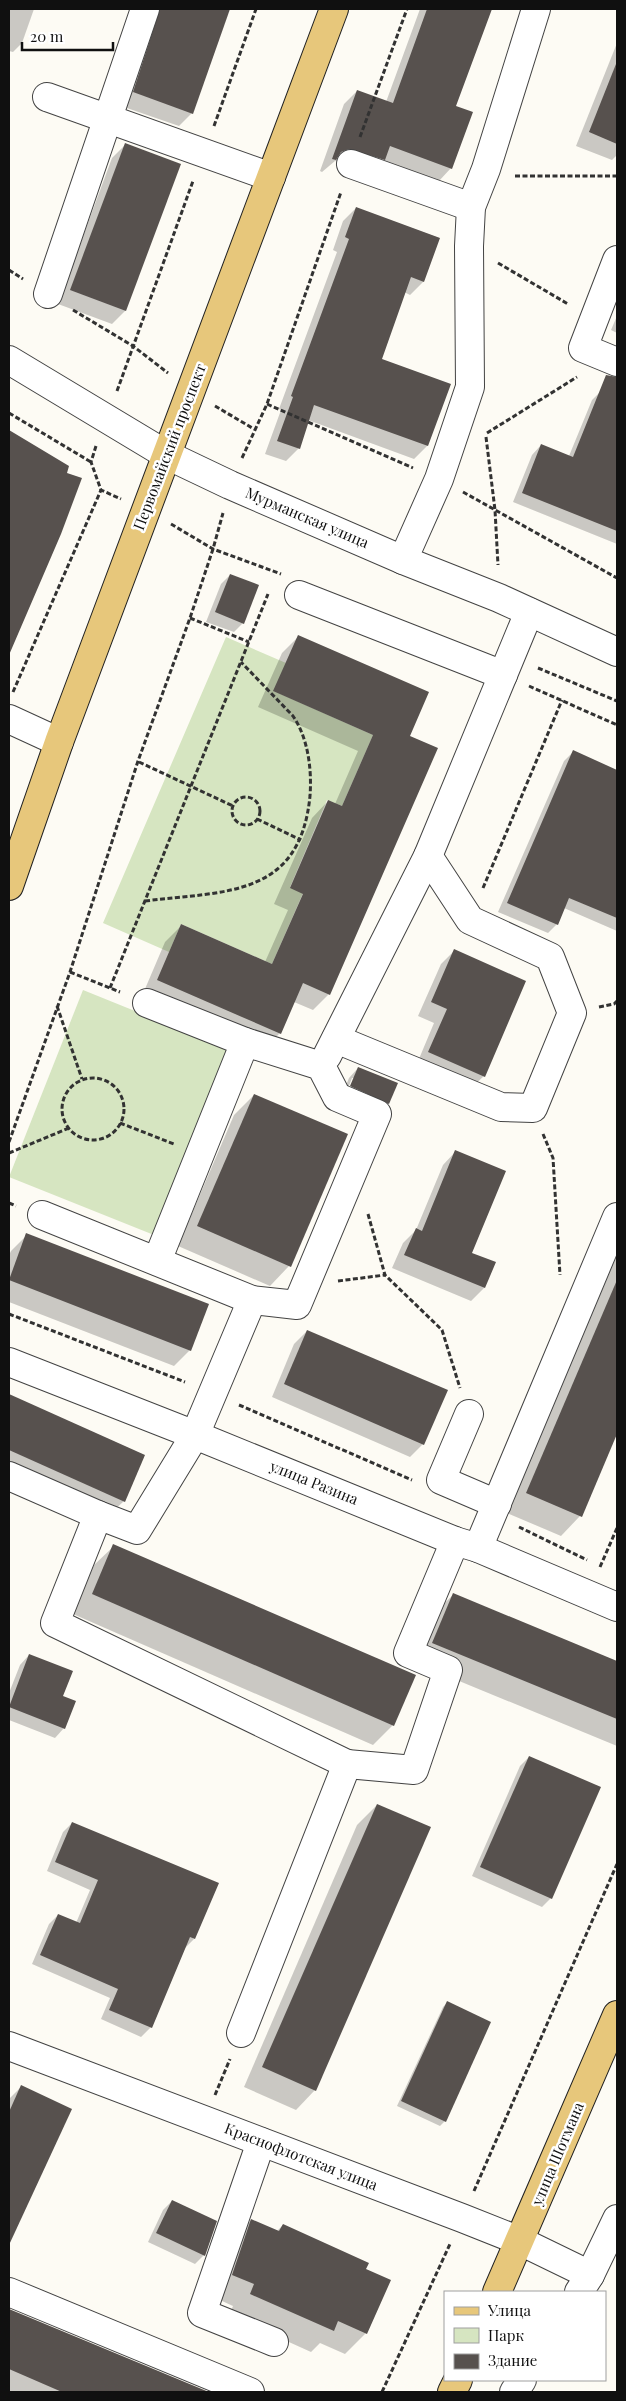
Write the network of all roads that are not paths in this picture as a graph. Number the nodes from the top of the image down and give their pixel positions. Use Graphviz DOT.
graph roads {
  1 [pos="145,9"];
  2 [pos="334,9"];
  3 [pos="536,9"];
  4 [pos="47,97"];
  5 [pos="106,119"];
  6 [pos="351,164"];
  7 [pos="271,178"];
  8 [pos="472,207"];
  9 [pos="617,260"];
  10 [pos="48,294"];
  11 [pos="9,360"];
  12 [pos="613,360"];
  13 [pos="167,455"];
  14 [pos="403,560"];
  15 [pos="299,595"];
  16 [pos="530,612"];
  17 [pos="616,649"];
  18 [pos="503,675"];
  19 [pos="11,707"];
  20 [pos="59,742"];
  21 [pos="428,856"];
  22 [pos="9,886"];
  23 [pos="146,1003"];
  24 [pos="336,1039"];
  25 [pos="245,1042"];
  26 [pos="321,1066"];
  27 [pos="42,1215"];
  28 [pos="617,1217"];
  29 [pos="157,1261"];
  30 [pos="252,1300"];
  31 [pos="9,1362"];
  32 [pos="469,1414"];
  33 [pos="195,1435"];
  34 [pos="9,1476"];
  35 [pos="497,1504"];
  36 [pos="98,1515"];
  37 [pos="467,1545"];
  38 [pos="617,1607"];
  39 [pos="347,1764"];
  40 [pos="617,2015"];
  41 [pos="241,2033"];
  42 [pos="9,2046"];
  43 [pos="260,2142"];
  44 [pos="617,2219"];
  45 [pos="520,2241"];
  46 [pos="584,2284"];
  47 [pos="497,2291"];
  48 [pos="9,2292"];
  49 [pos="274,2342"];
  50 [pos="521,2381"];
  51 [pos="250,2392"];
  52 [pos="514,2392"];
  1 -- 5 [label="street"];
  2 -- 7 [label="main road, Первомайский проспект"];
  3 -- 8 [label="street"];
  4 -- 5 [label="street"];
  5 -- 7 [label="street"];
  5 -- 10 [label="street"];
  6 -- 8 [label="street"];
  7 -- 13 [label="main road, Первомайский проспект"];
  8 -- 14 [label="street"];
  9 -- 12 [label="street"];
  11 -- 13 [label="street, Мурманская улица"];
  13 -- 14 [label="street, Мурманская улица"];
  13 -- 20 [label="main road, Первомайский проспект"];
  14 -- 16 [label="street, Мурманская улица"];
  15 -- 18 [label="street"];
  16 -- 17 [label="street, Мурманская улица"];
  16 -- 18 [label="street"];
  18 -- 21 [label="street"];
  19 -- 20 [label="street"];
  20 -- 22 [label="main road, Первомайский проспект"];
  21 -- 24 [label="street"];
  21 -- 24 [label="street"];
  23 -- 25 [label="street"];
  24 -- 26 [label="street"];
  25 -- 26 [label="street"];
  25 -- 29 [label="street"];
  26 -- 30 [label="street"];
  27 -- 29 [label="street"];
  28 -- 35 [label="street"];
  29 -- 30 [label="street"];
  30 -- 33 [label="street"];
  31 -- 33 [label="street, улица Разина"];
  32 -- 35 [label="street"];
  33 -- 36 [label="street"];
  33 -- 37 [label="street, улица Разина"];
  34 -- 36 [label="street"];
  35 -- 37 [label="street"];
  36 -- 39 [label="street"];
  37 -- 38 [label="street, улица Разина"];
  37 -- 39 [label="street"];
  39 -- 41 [label="street"];
  40 -- 45 [label="main road, улица Шотмана"];
  42 -- 43 [label="street, Краснофлотская улица"];
  43 -- 45 [label="street, Краснофлотская улица"];
  43 -- 49 [label="street"];
  44 -- 46 [label="street"];
  45 -- 46 [label="street, Краснофлотская улица"];
  45 -- 47 [label="main road, улица Шотмана"];
  48 -- 51 [label="street"];
  50 -- 52 [label="street"];
}
